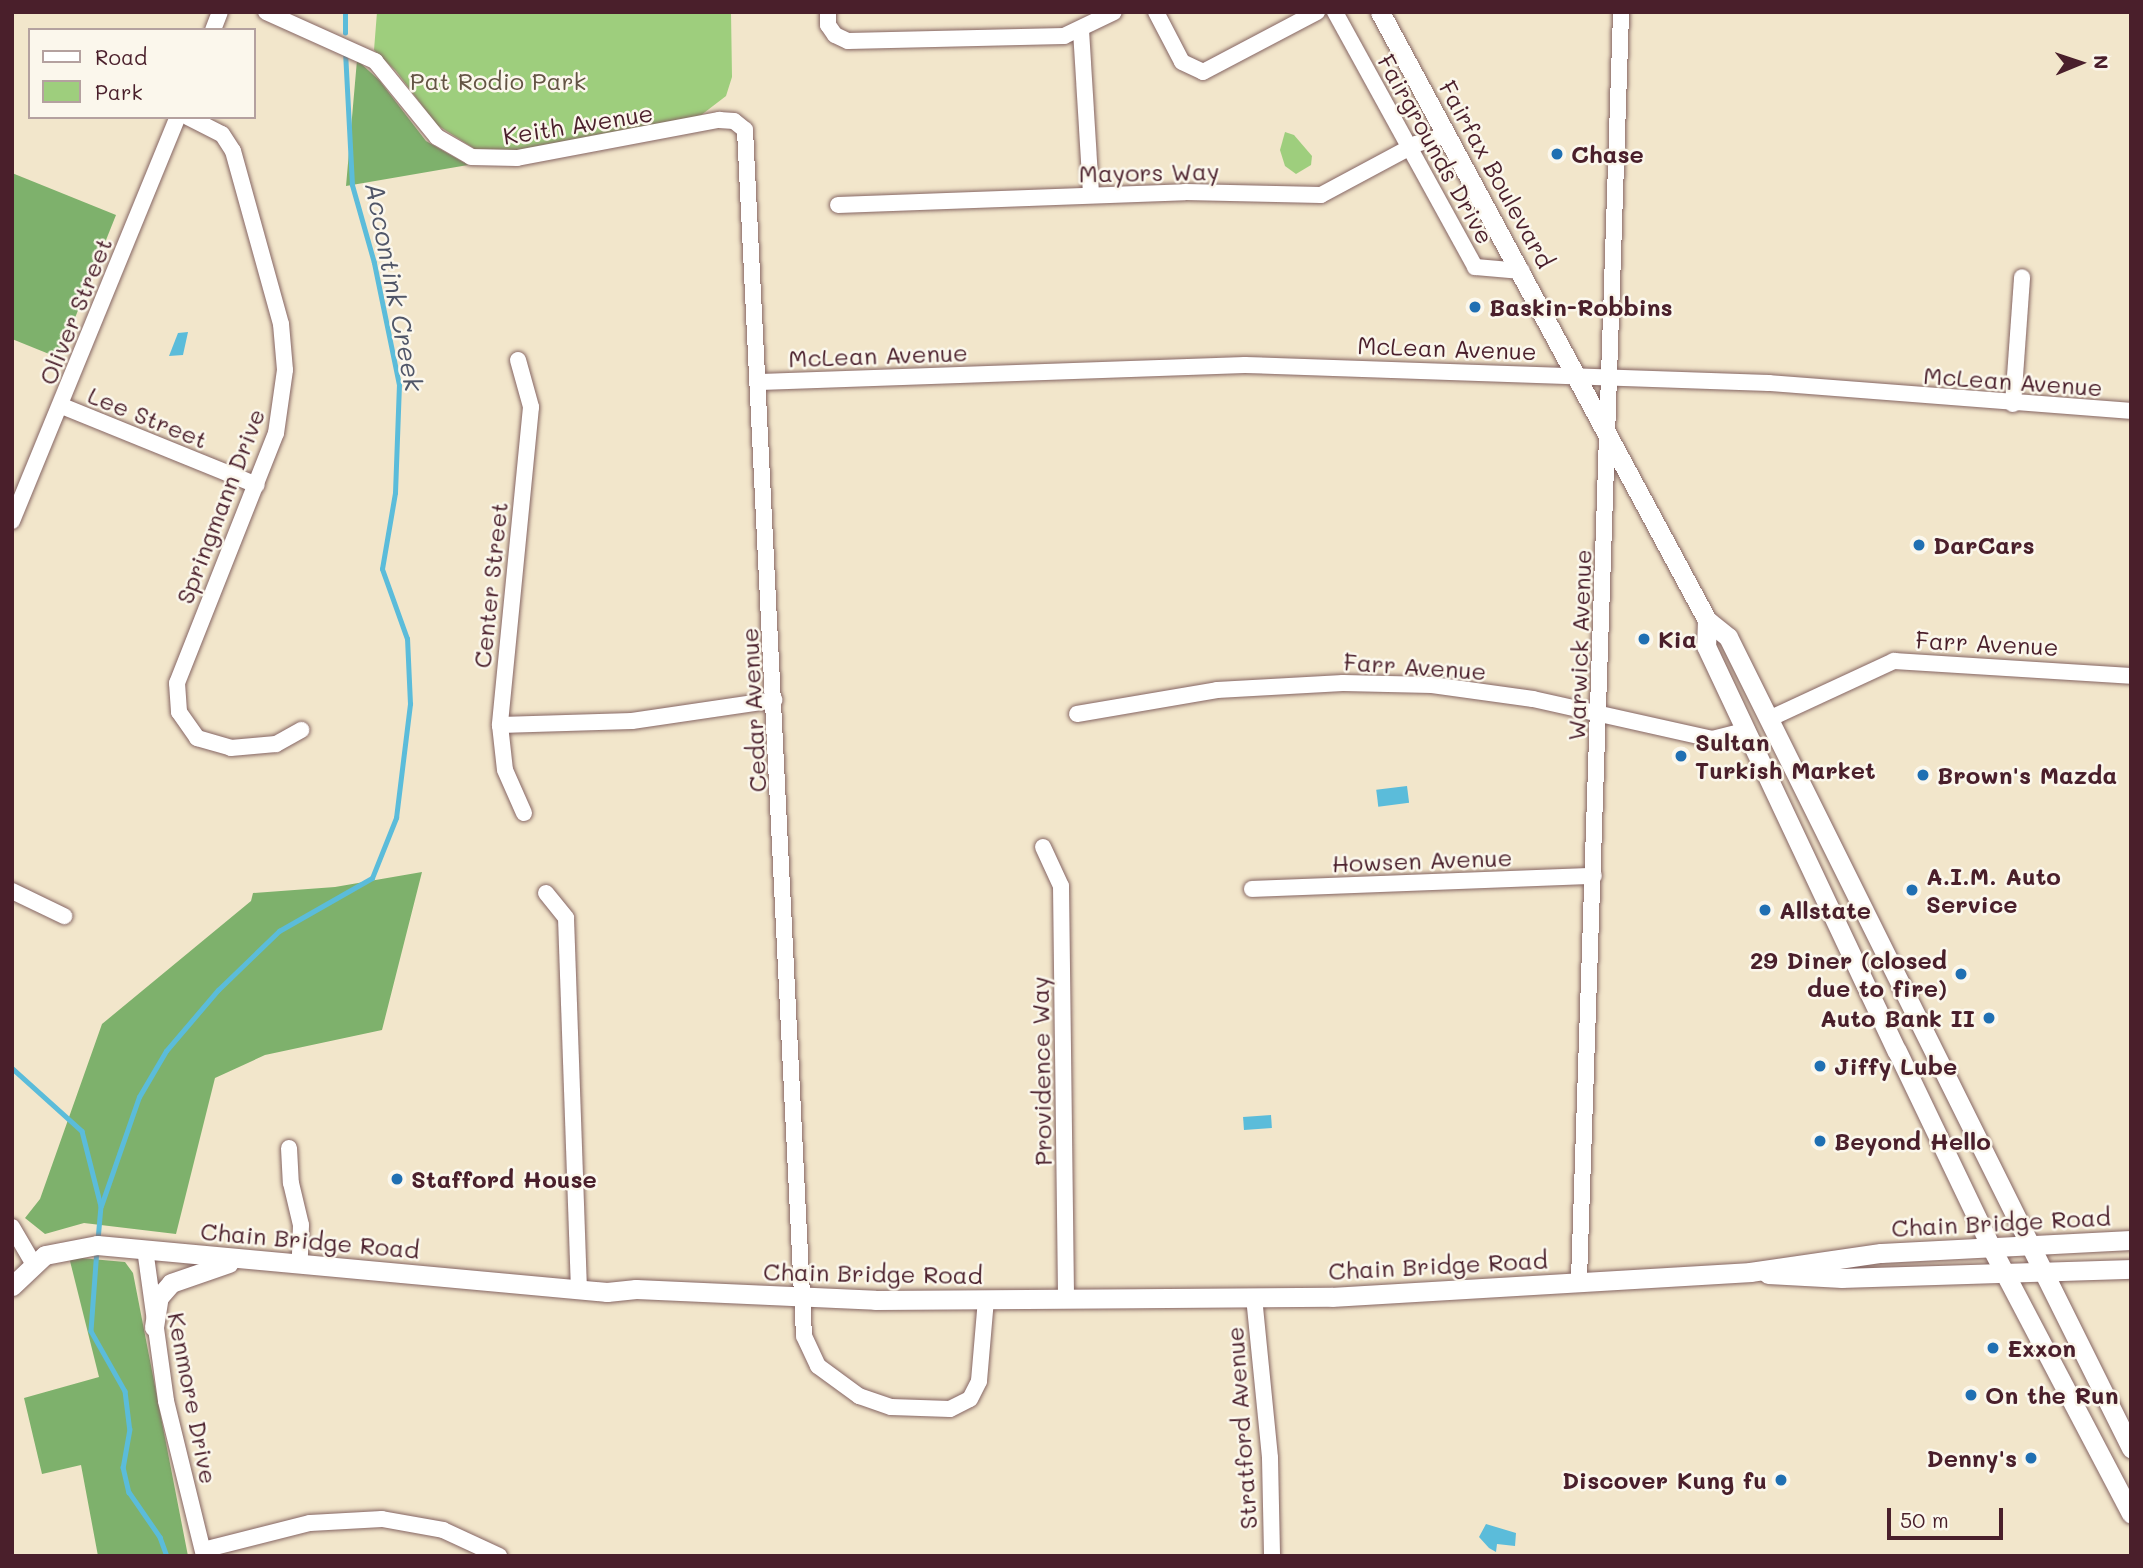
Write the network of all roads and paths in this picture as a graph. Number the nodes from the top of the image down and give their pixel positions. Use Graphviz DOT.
graph roads {
  1 [pos="266,12"];
  2 [pos="828,12"];
  3 [pos="1114,12"];
  4 [pos="1156,12"];
  5 [pos="1317,12"];
  6 [pos="1335,12"];
  7 [pos="1380,12"];
  8 [pos="1621,12"];
  9 [pos="1081,30"];
  10 [pos="177,119"];
  11 [pos="194,119"];
  12 [pos="739,124"];
  13 [pos="1447,135"];
  14 [pos="1409,147"];
  15 [pos="1091,195"];
  16 [pos="838,205"];
  17 [pos="1522,271"];
  18 [pos="2022,277"];
  19 [pos="518,360"];
  20 [pos="1578,376"];
  21 [pos="1611,376"];
  22 [pos="760,383"];
  23 [pos="2013,404"];
  24 [pos="62,406"];
  25 [pos="2131,411"];
  26 [pos="1607,430"];
  27 [pos="257,485"];
  28 [pos="12,521"];
  29 [pos="1707,620"];
  30 [pos="2131,676"];
  31 [pos="774,700"];
  32 [pos="1599,710"];
  33 [pos="1077,714"];
  34 [pos="1769,719"];
  35 [pos="500,725"];
  36 [pos="301,730"];
  37 [pos="1747,730"];
  38 [pos="524,813"];
  39 [pos="1043,847"];
  40 [pos="1594,876"];
  41 [pos="1252,889"];
  42 [pos="12,891"];
  43 [pos="546,893"];
  44 [pos="64,916"];
  45 [pos="289,1148"];
  46 [pos="12,1227"];
  47 [pos="2131,1240"];
  48 [pos="2031,1246"];
  49 [pos="1991,1247"];
  50 [pos="145,1249"];
  51 [pos="261,1259"];
  52 [pos="300,1262"];
  53 [pos="33,1263"];
  54 [pos="2131,1269"];
  55 [pos="2043,1270"];
  56 [pos="1750,1272"];
  57 [pos="2004,1272"];
  58 [pos="1579,1280"];
  59 [pos="12,1286"];
  60 [pos="579,1290"];
  61 [pos="1254,1297"];
  62 [pos="803,1298"];
  63 [pos="1066,1298"];
  64 [pos="986,1299"];
  65 [pos="154,1327"];
  66 [pos="2131,1448"];
  67 [pos="2131,1514"];
  68 [pos="467,1549"];
  69 [pos="204,1553"];
  70 [pos="499,1556"];
  71 [pos="1272,1556"];
  1 -- 12 [label="street, Keith Avenue"];
  2 -- 9 [label="street"];
  3 -- 9 [label="street"];
  4 -- 5 [label="street"];
  6 -- 14 [label="street, Fairgrounds Drive"];
  7 -- 13 [label="main road, Fairfax Boulevard"];
  8 -- 21 [label="street, Warwick Avenue"];
  9 -- 15 [label="street"];
  10 -- 24 [label="street, Oliver Street"];
  11 -- 27 [label="street, Springmann Drive"];
  12 -- 22 [label="street, Cedar Avenue"];
  13 -- 14 [label="street, Mayors Way"];
  13 -- 17 [label="main road, Fairfax Boulevard"];
  14 -- 15 [label="street, Mayors Way"];
  14 -- 17 [label="street, Fairgrounds Drive"];
  15 -- 16 [label="street, Mayors Way"];
  17 -- 20 [label="main road, Fairfax Boulevard"];
  18 -- 23 [label="street"];
  19 -- 35 [label="street, Center Street"];
  20 -- 21 [label="street, McLean Avenue"];
  20 -- 22 [label="street, McLean Avenue"];
  20 -- 26 [label="main road, Fairfax Boulevard"];
  21 -- 23 [label="street, McLean Avenue"];
  21 -- 26 [label="street, Warwick Avenue"];
  22 -- 31 [label="street, Cedar Avenue"];
  23 -- 25 [label="street, McLean Avenue"];
  24 -- 27 [label="street, Lee Street"];
  24 -- 28 [label="street, Oliver Street"];
  26 -- 29 [label="main road, Fairfax Boulevard"];
  26 -- 32 [label="street, Warwick Avenue"];
  27 -- 36 [label="street, Springmann Drive"];
  29 -- 34 [label="main road, Fairfax Boulevard"];
  29 -- 37 [label="main road, Fairfax Boulevard"];
  30 -- 34 [label="street, Farr Avenue"];
  31 -- 35 [label="street"];
  31 -- 62 [label="street, Cedar Avenue"];
  32 -- 33 [label="street, Farr Avenue"];
  32 -- 37 [label="street, Farr Avenue"];
  32 -- 40 [label="street, Warwick Avenue"];
  34 -- 48 [label="main road, Fairfax Boulevard"];
  35 -- 38 [label="street, Center Street"];
  37 -- 49 [label="main road, Fairfax Boulevard"];
  39 -- 63 [label="street, Providence Way"];
  40 -- 41 [label="street, Howsen Avenue"];
  40 -- 58 [label="street, Warwick Avenue"];
  42 -- 44 [label="street"];
  43 -- 60 [label="street"];
  45 -- 52 [label="street"];
  46 -- 53 [label="street"];
  47 -- 48 [label="main road, Chain Bridge Road"];
  48 -- 49 [label="main road, Chain Bridge Road"];
  48 -- 55 [label="main road, Fairfax Boulevard"];
  49 -- 56 [label="main road, Chain Bridge Road"];
  49 -- 57 [label="main road, Fairfax Boulevard"];
  50 -- 51 [label="main road, Chain Bridge Road"];
  50 -- 53 [label="main road, Chain Bridge Road"];
  50 -- 65 [label="street, Kenmore Drive"];
  51 -- 52 [label="main road, Chain Bridge Road"];
  51 -- 65 [label="main road"];
  52 -- 60 [label="main road, Chain Bridge Road"];
  53 -- 59 [label="main road, Chain Bridge Road"];
  54 -- 55 [label="main road, Chain Bridge Road"];
  55 -- 57 [label="main road, Chain Bridge Road"];
  55 -- 66 [label="main road, Fairfax Boulevard"];
  56 -- 57 [label="main road, Chain Bridge Road"];
  56 -- 58 [label="main road, Chain Bridge Road"];
  57 -- 67 [label="main road, Fairfax Boulevard"];
  58 -- 61 [label="main road, Chain Bridge Road"];
  60 -- 62 [label="main road, Chain Bridge Road"];
  61 -- 63 [label="main road, Chain Bridge Road"];
  61 -- 71 [label="street, Stratford Avenue"];
  62 -- 64 [label="main road, Chain Bridge Road"];
  62 -- 64 [label="street, Cedar Avenue"];
  63 -- 64 [label="main road, Chain Bridge Road"];
  65 -- 69 [label="street, Kenmore Drive"];
  68 -- 69 [label="street"];
  68 -- 70 [label="street"];
}
